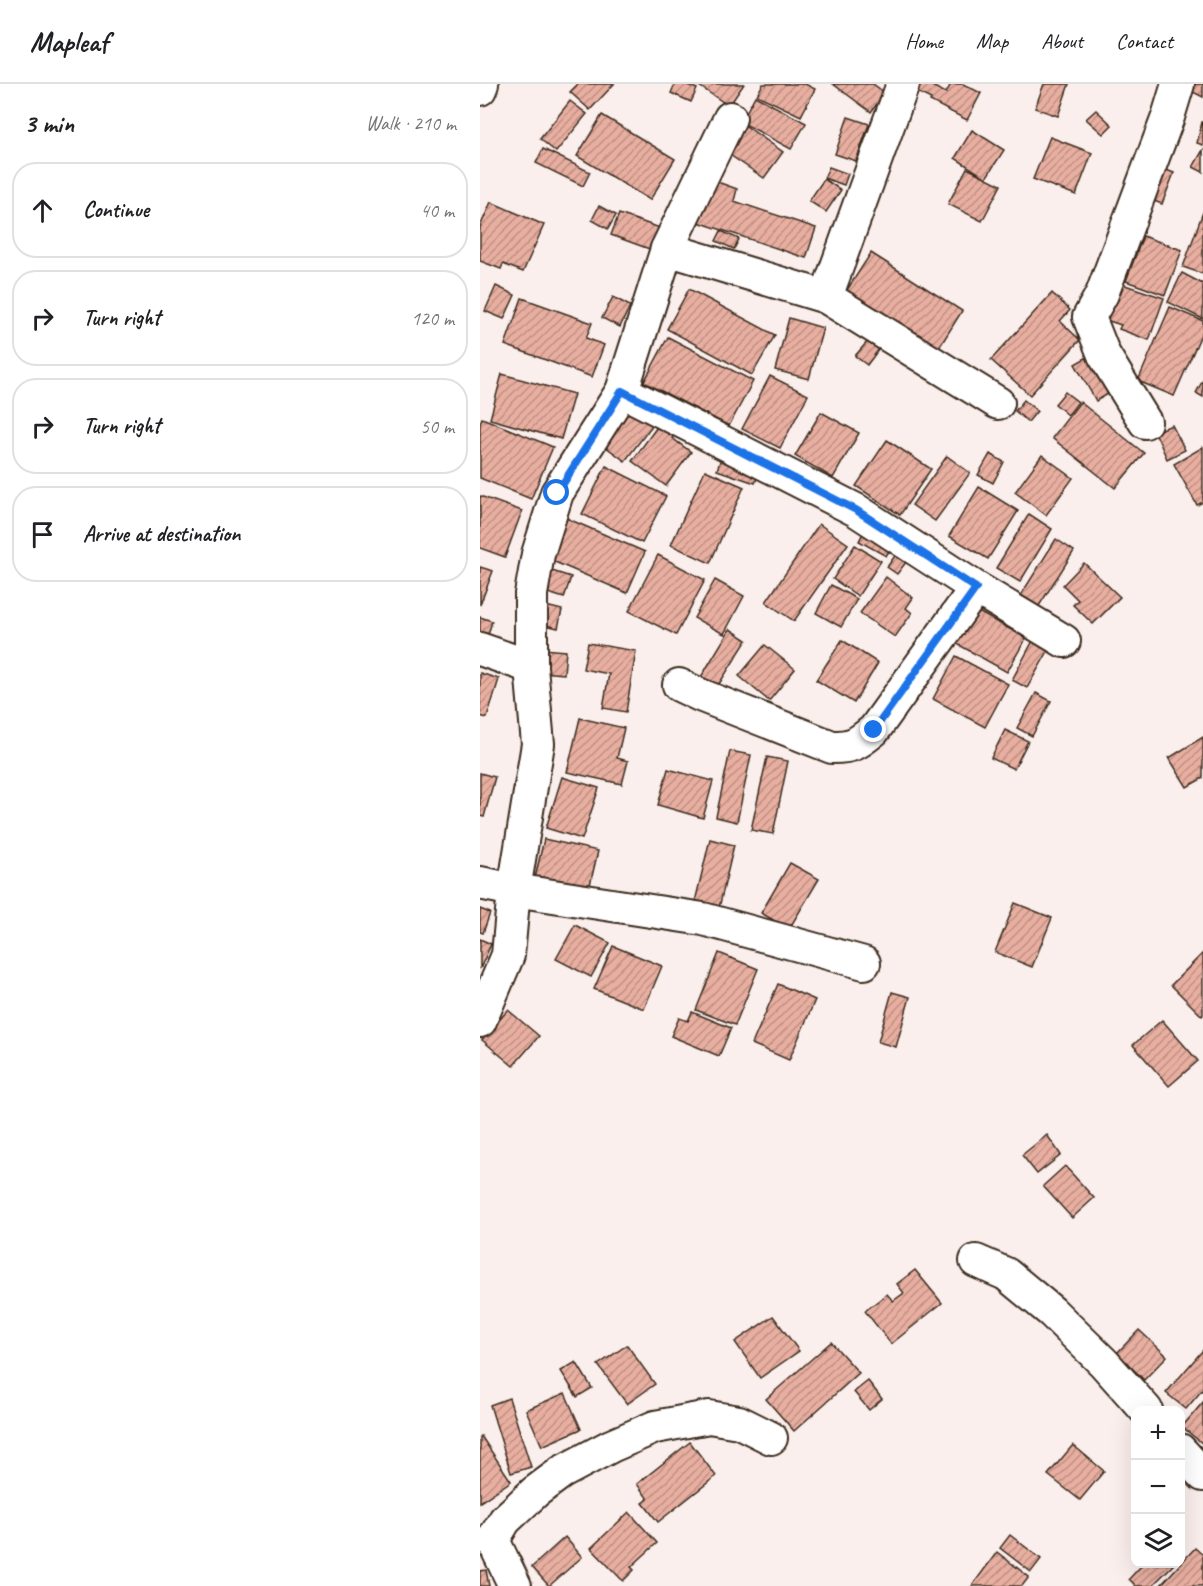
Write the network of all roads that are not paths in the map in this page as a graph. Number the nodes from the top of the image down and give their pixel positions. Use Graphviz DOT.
graph roads {
  1 [pos="482,84"];
  2 [pos="903,84"];
  3 [pos="1178,84"];
  4 [pos="480,89"];
  5 [pos="730,118"];
  6 [pos="667,249"];
  7 [pos="826,297"];
  8 [pos="622,391"];
  9 [pos="998,403"];
  10 [pos="1145,422"];
  11 [pos="976,588"];
  12 [pos="1064,641"];
  13 [pos="480,649"];
  14 [pos="531,667"];
  15 [pos="679,685"];
  16 [pos="480,884"];
  17 [pos="514,890"];
  18 [pos="864,963"];
  19 [pos="480,1021"];
  20 [pos="976,1261"];
  21 [pos="1142,1406"];
  22 [pos="771,1438"];
  23 [pos="1185,1455"];
  24 [pos="1203,1475"];
  25 [pos="486,1539"];
  26 [pos="515,1586"];
  1 -- 4 [label="street"];
  2 -- 7 [label="street"];
  3 -- 10 [label="street"];
  5 -- 6 [label="street"];
  6 -- 7 [label="street"];
  6 -- 8 [label="street"];
  7 -- 9 [label="street"];
  8 -- 11 [label="street"];
  8 -- 14 [label="street"];
  11 -- 12 [label="street"];
  11 -- 15 [label="street"];
  13 -- 14 [label="street"];
  14 -- 17 [label="street"];
  16 -- 17 [label="street"];
  17 -- 18 [label="street"];
  17 -- 19 [label="street"];
  20 -- 21 [label="street"];
  22 -- 25 [label="street"];
  23 -- 24 [label="street"];
  25 -- 26 [label="street"];
}
